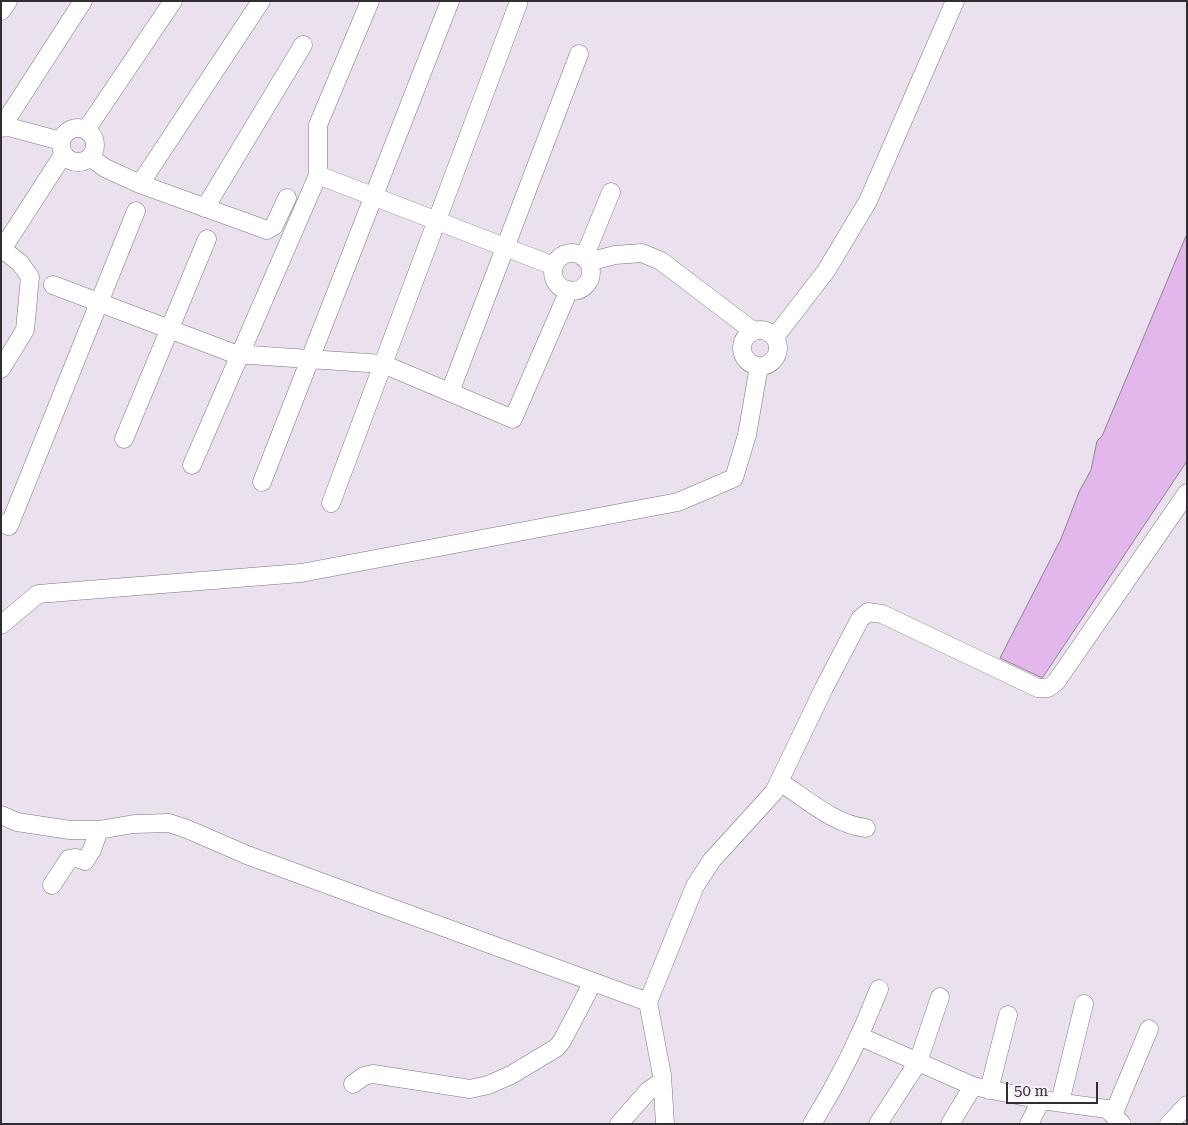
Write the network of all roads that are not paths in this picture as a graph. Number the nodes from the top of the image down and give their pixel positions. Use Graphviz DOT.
graph roads {
  1 [pos="8,1"];
  2 [pos="83,1"];
  3 [pos="173,1"];
  4 [pos="261,1"];
  5 [pos="370,1"];
  6 [pos="450,1"];
  7 [pos="956,1"];
  8 [pos="518,4"];
  9 [pos="1,12"];
  10 [pos="304,45"];
  11 [pos="579,54"];
  12 [pos="2,126"];
  13 [pos="86,130"];
  14 [pos="62,148"];
  15 [pos="90,157"];
  16 [pos="318,175"];
  17 [pos="140,184"];
  18 [pos="611,192"];
  19 [pos="374,196"];
  20 [pos="287,198"];
  21 [pos="205,208"];
  22 [pos="136,211"];
  23 [pos="437,221"];
  24 [pos="207,239"];
  25 [pos="505,247"];
  26 [pos="2,250"];
  27 [pos="586,260"];
  28 [pos="554,266"];
  29 [pos="53,285"];
  30 [pos="568,290"];
  31 [pos="100,303"];
  32 [pos="169,329"];
  33 [pos="754,331"];
  34 [pos="774,337"];
  35 [pos="240,355"];
  36 [pos="311,359"];
  37 [pos="383,364"];
  38 [pos="758,366"];
  39 [pos="1,369"];
  40 [pos="450,392"];
  41 [pos="124,439"];
  42 [pos="192,465"];
  43 [pos="262,482"];
  44 [pos="1187,493"];
  45 [pos="331,503"];
  46 [pos="1,523"];
  47 [pos="1,625"];
  48 [pos="780,782"];
  49 [pos="3,819"];
  50 [pos="866,828"];
  51 [pos="99,830"];
  52 [pos="52,885"];
  53 [pos="593,982"];
  54 [pos="879,989"];
  55 [pos="940,997"];
  56 [pos="648,1002"];
  57 [pos="1084,1004"];
  58 [pos="1008,1016"];
  59 [pos="1149,1029"];
  60 [pos="860,1037"];
  61 [pos="918,1062"];
  62 [pos="662,1081"];
  63 [pos="353,1084"];
  64 [pos="981,1088"];
  65 [pos="1041,1100"];
  66 [pos="1060,1102"];
  67 [pos="1187,1105"];
  68 [pos="1111,1118"];
  69 [pos="620,1124"];
  70 [pos="665,1124"];
  71 [pos="812,1124"];
  72 [pos="878,1124"];
  73 [pos="950,1124"];
  74 [pos="1029,1124"];
  75 [pos="1169,1124"];
  1 -- 9 [label="street"];
  2 -- 12 [label="street"];
  3 -- 13 [label="street"];
  4 -- 17 [label="street"];
  5 -- 16 [label="street"];
  6 -- 19 [label="street"];
  7 -- 34 [label="street"];
  8 -- 23 [label="street"];
  10 -- 21 [label="street"];
  11 -- 25 [label="street"];
  12 -- 14 [label="street"];
  13 -- 14 [label="street"];
  13 -- 15 [label="street"];
  14 -- 15 [label="street"];
  14 -- 26 [label="street"];
  15 -- 17 [label="street"];
  16 -- 19 [label="street"];
  16 -- 35 [label="street"];
  17 -- 21 [label="street"];
  18 -- 27 [label="street"];
  19 -- 23 [label="street"];
  19 -- 36 [label="street"];
  20 -- 21 [label="street"];
  22 -- 31 [label="street"];
  23 -- 25 [label="street"];
  23 -- 37 [label="street"];
  24 -- 32 [label="street"];
  25 -- 28 [label="street"];
  25 -- 40 [label="street"];
  26 -- 39 [label="street"];
  27 -- 28 [label="street"];
  27 -- 30 [label="street"];
  27 -- 33 [label="street"];
  28 -- 30 [label="street"];
  29 -- 31 [label="street"];
  30 -- 40 [label="street"];
  31 -- 32 [label="street"];
  31 -- 46 [label="street"];
  32 -- 35 [label="street"];
  32 -- 41 [label="street"];
  33 -- 34 [label="street"];
  33 -- 38 [label="street"];
  34 -- 38 [label="street"];
  35 -- 36 [label="street"];
  35 -- 42 [label="street"];
  36 -- 37 [label="street"];
  36 -- 43 [label="street"];
  37 -- 40 [label="street"];
  37 -- 45 [label="street"];
  38 -- 47 [label="street"];
  44 -- 48 [label="street"];
  48 -- 50 [label="street"];
  48 -- 56 [label="street"];
  49 -- 51 [label="street"];
  51 -- 52 [label="street"];
  51 -- 53 [label="street"];
  53 -- 56 [label="street"];
  53 -- 63 [label="street"];
  54 -- 60 [label="street"];
  55 -- 61 [label="street"];
  56 -- 62 [label="street"];
  57 -- 66 [label="street"];
  58 -- 64 [label="street"];
  59 -- 68 [label="street"];
  60 -- 61 [label="street"];
  60 -- 71 [label="street"];
  61 -- 64 [label="street"];
  61 -- 72 [label="street"];
  62 -- 69 [label="street"];
  62 -- 70 [label="street"];
  64 -- 65 [label="street"];
  64 -- 73 [label="street"];
  65 -- 66 [label="street"];
  65 -- 74 [label="street"];
  66 -- 68 [label="street"];
  67 -- 75 [label="street"];
}
